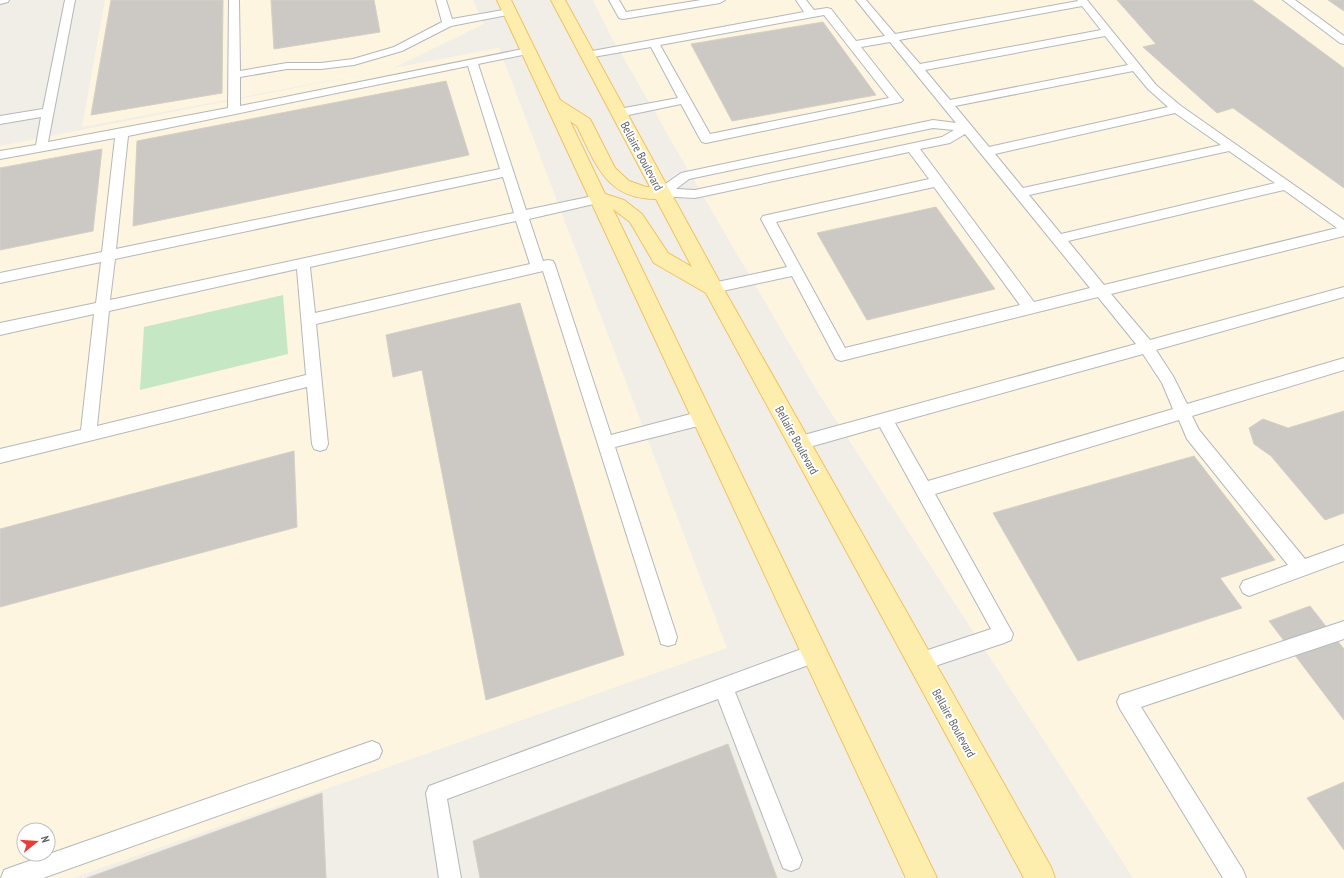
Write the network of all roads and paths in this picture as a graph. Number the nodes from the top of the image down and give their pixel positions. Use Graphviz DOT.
graph roads {
  1 [pos="4,0"];
  2 [pos="70,0"];
  3 [pos="234,0"];
  4 [pos="441,0"];
  5 [pos="558,0"];
  6 [pos="614,0"];
  7 [pos="720,0"];
  8 [pos="801,0"];
  9 [pos="862,0"];
  10 [pos="1288,0"];
  11 [pos="0,1"];
  12 [pos="709,1"];
  13 [pos="1083,1"];
  14 [pos="506,6"];
  15 [pos="811,14"];
  16 [pos="448,24"];
  17 [pos="1108,32"];
  18 [pos="892,38"];
  19 [pos="1344,40"];
  20 [pos="654,43"];
  21 [pos="854,45"];
  22 [pos="528,51"];
  23 [pos="379,55"];
  24 [pos="588,55"];
  25 [pos="472,62"];
  26 [pos="1134,67"];
  27 [pos="917,68"];
  28 [pos="234,75"];
  29 [pos="387,80"];
  30 [pos="685,100"];
  31 [pos="551,101"];
  32 [pos="947,104"];
  33 [pos="1177,109"];
  34 [pos="234,110"];
  35 [pos="48,112"];
  36 [pos="619,113"];
  37 [pos="0,120"];
  38 [pos="966,128"];
  39 [pos="122,133"];
  40 [pos="912,147"];
  41 [pos="1231,147"];
  42 [pos="40,148"];
  43 [pos="986,152"];
  44 [pos="0,155"];
  45 [pos="507,172"];
  46 [pos="937,182"];
  47 [pos="1286,185"];
  48 [pos="662,193"];
  49 [pos="1020,193"];
  50 [pos="598,199"];
  51 [pos="521,215"];
  52 [pos="1344,226"];
  53 [pos="1344,231"];
  54 [pos="1058,239"];
  55 [pos="108,256"];
  56 [pos="303,263"];
  57 [pos="538,268"];
  58 [pos="795,270"];
  59 [pos="0,278"];
  60 [pos="713,288"];
  61 [pos="1100,291"];
  62 [pos="1344,292"];
  63 [pos="102,307"];
  64 [pos="1030,308"];
  65 [pos="309,320"];
  66 [pos="0,329"];
  67 [pos="1146,346"];
  68 [pos="1344,364"];
  69 [pos="314,380"];
  70 [pos="1182,412"];
  71 [pos="702,418"];
  72 [pos="884,419"];
  73 [pos="88,435"];
  74 [pos="605,443"];
  75 [pos="799,443"];
  76 [pos="320,444"];
  77 [pos="0,456"];
  78 [pos="923,490"];
  79 [pos="1344,553"];
  80 [pos="1301,568"];
  81 [pos="1249,586"];
  82 [pos="1344,630"];
  83 [pos="668,637"];
  84 [pos="815,653"];
  85 [pos="920,662"];
  86 [pos="723,687"];
  87 [pos="372,751"];
  88 [pos="791,860"];
  89 [pos="12,878"];
  90 [pos="450,878"];
  91 [pos="922,878"];
  92 [pos="1040,878"];
  93 [pos="1235,878"];
  1 -- 11 [label="lane"];
  2 -- 35 [label="lane"];
  3 -- 28 [label="lane"];
  4 -- 16 [label="lane"];
  5 -- 24 [label="main road, Bellaire Boulevard"];
  6 -- 12 [label="lane"];
  7 -- 12 [label="lane"];
  8 -- 15 [label="lane"];
  9 -- 18 [label="lane"];
  10 -- 19 [label="lane"];
  13 -- 17 [label="lane"];
  13 -- 18 [label="lane"];
  14 -- 16 [label="lane"];
  14 -- 22 [label="main road"];
  15 -- 20 [label="lane"];
  15 -- 21 [label="lane"];
  16 -- 23 [label="lane"];
  17 -- 26 [label="lane"];
  17 -- 27 [label="lane"];
  18 -- 21 [label="lane"];
  18 -- 27 [label="lane"];
  20 -- 24 [label="lane"];
  20 -- 30 [label="lane"];
  21 -- 30 [label="lane"];
  22 -- 25 [label="lane"];
  22 -- 31 [label="main road"];
  23 -- 28 [label="lane"];
  23 -- 29 [label="lane"];
  24 -- 36 [label="main road, Bellaire Boulevard"];
  25 -- 29 [label="lane"];
  25 -- 45 [label="lane"];
  26 -- 32 [label="lane"];
  26 -- 33 [label="lane"];
  27 -- 32 [label="lane"];
  28 -- 34 [label="lane"];
  29 -- 34 [label="lane"];
  30 -- 36 [label="lane"];
  31 -- 48 [label="main road"];
  31 -- 50 [label="main road"];
  32 -- 38 [label="lane"];
  33 -- 41 [label="lane"];
  33 -- 43 [label="lane"];
  34 -- 39 [label="lane"];
  35 -- 37 [label="lane"];
  35 -- 42 [label="lane"];
  36 -- 48 [label="main road, Bellaire Boulevard"];
  38 -- 40 [label="lane"];
  38 -- 43 [label="lane"];
  38 -- 48 [label="lane"];
  39 -- 42 [label="lane"];
  39 -- 55 [label="lane"];
  40 -- 46 [label="lane"];
  40 -- 48 [label="lane"];
  41 -- 47 [label="lane"];
  41 -- 49 [label="lane"];
  42 -- 44 [label="lane"];
  43 -- 49 [label="lane"];
  45 -- 51 [label="lane"];
  45 -- 55 [label="lane"];
  46 -- 58 [label="lane"];
  46 -- 64 [label="lane"];
  47 -- 52 [label="lane"];
  47 -- 54 [label="lane"];
  48 -- 60 [label="main road, Bellaire Boulevard"];
  49 -- 54 [label="lane"];
  50 -- 51 [label="lane"];
  50 -- 60 [label="main road"];
  50 -- 71 [label="main road"];
  51 -- 56 [label="lane"];
  51 -- 57 [label="lane"];
  53 -- 61 [label="lane"];
  54 -- 61 [label="lane"];
  55 -- 59 [label="lane"];
  55 -- 63 [label="lane"];
  56 -- 63 [label="lane"];
  56 -- 65 [label="lane"];
  57 -- 65 [label="lane"];
  57 -- 74 [label="lane"];
  58 -- 60 [label="lane"];
  58 -- 64 [label="lane"];
  60 -- 75 [label="main road, Bellaire Boulevard"];
  61 -- 64 [label="lane"];
  61 -- 67 [label="lane"];
  62 -- 67 [label="lane"];
  63 -- 66 [label="lane"];
  63 -- 73 [label="lane"];
  65 -- 69 [label="lane"];
  67 -- 70 [label="lane"];
  67 -- 72 [label="lane"];
  68 -- 70 [label="lane"];
  69 -- 73 [label="lane"];
  69 -- 76 [label="lane"];
  70 -- 78 [label="lane"];
  70 -- 80 [label="lane"];
  71 -- 74 [label="lane"];
  71 -- 84 [label="main road"];
  72 -- 75 [label="lane"];
  72 -- 78 [label="lane"];
  73 -- 77 [label="lane"];
  74 -- 83 [label="lane"];
  75 -- 85 [label="main road, Bellaire Boulevard"];
  78 -- 85 [label="lane"];
  79 -- 80 [label="lane"];
  80 -- 81 [label="lane"];
  82 -- 93 [label="lane"];
  84 -- 86 [label="lane"];
  84 -- 91 [label="main road"];
  85 -- 92 [label="main road, Bellaire Boulevard"];
  86 -- 88 [label="lane"];
  86 -- 90 [label="lane"];
  87 -- 89 [label="lane"];
}
